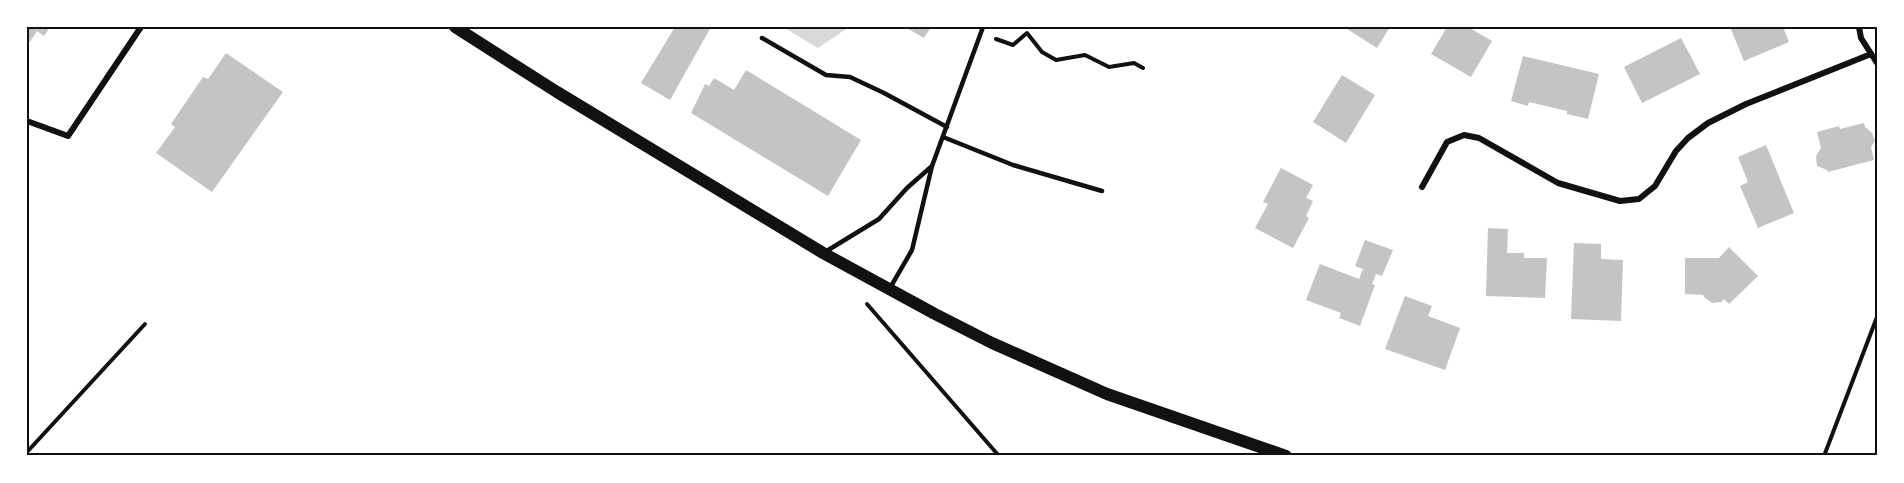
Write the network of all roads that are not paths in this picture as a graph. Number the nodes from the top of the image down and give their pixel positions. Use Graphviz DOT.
graph roads {
  1 [pos="141,27"];
  2 [pos="455,27"];
  3 [pos="983,27"];
  4 [pos="1859,27"];
  5 [pos="762,38"];
  6 [pos="1871,54"];
  7 [pos="1877,63"];
  8 [pos="27,121"];
  9 [pos="947,127"];
  10 [pos="943,137"];
  11 [pos="932,166"];
  12 [pos="1422,187"];
  13 [pos="1102,191"];
  14 [pos="824,254"];
  15 [pos="890,288"];
  16 [pos="1286,456"];
  1 -- 8 [label="street"];
  2 -- 14 [label="main road"];
  3 -- 9 [label="lane"];
  4 -- 6 [label="street"];
  5 -- 9 [label="lane"];
  6 -- 7 [label="street"];
  6 -- 12 [label="street"];
  9 -- 10 [label="lane"];
  10 -- 11 [label="lane"];
  10 -- 13 [label="lane"];
  11 -- 14 [label="lane"];
  11 -- 15 [label="lane"];
  14 -- 15 [label="main road"];
  15 -- 16 [label="main road"];
}
